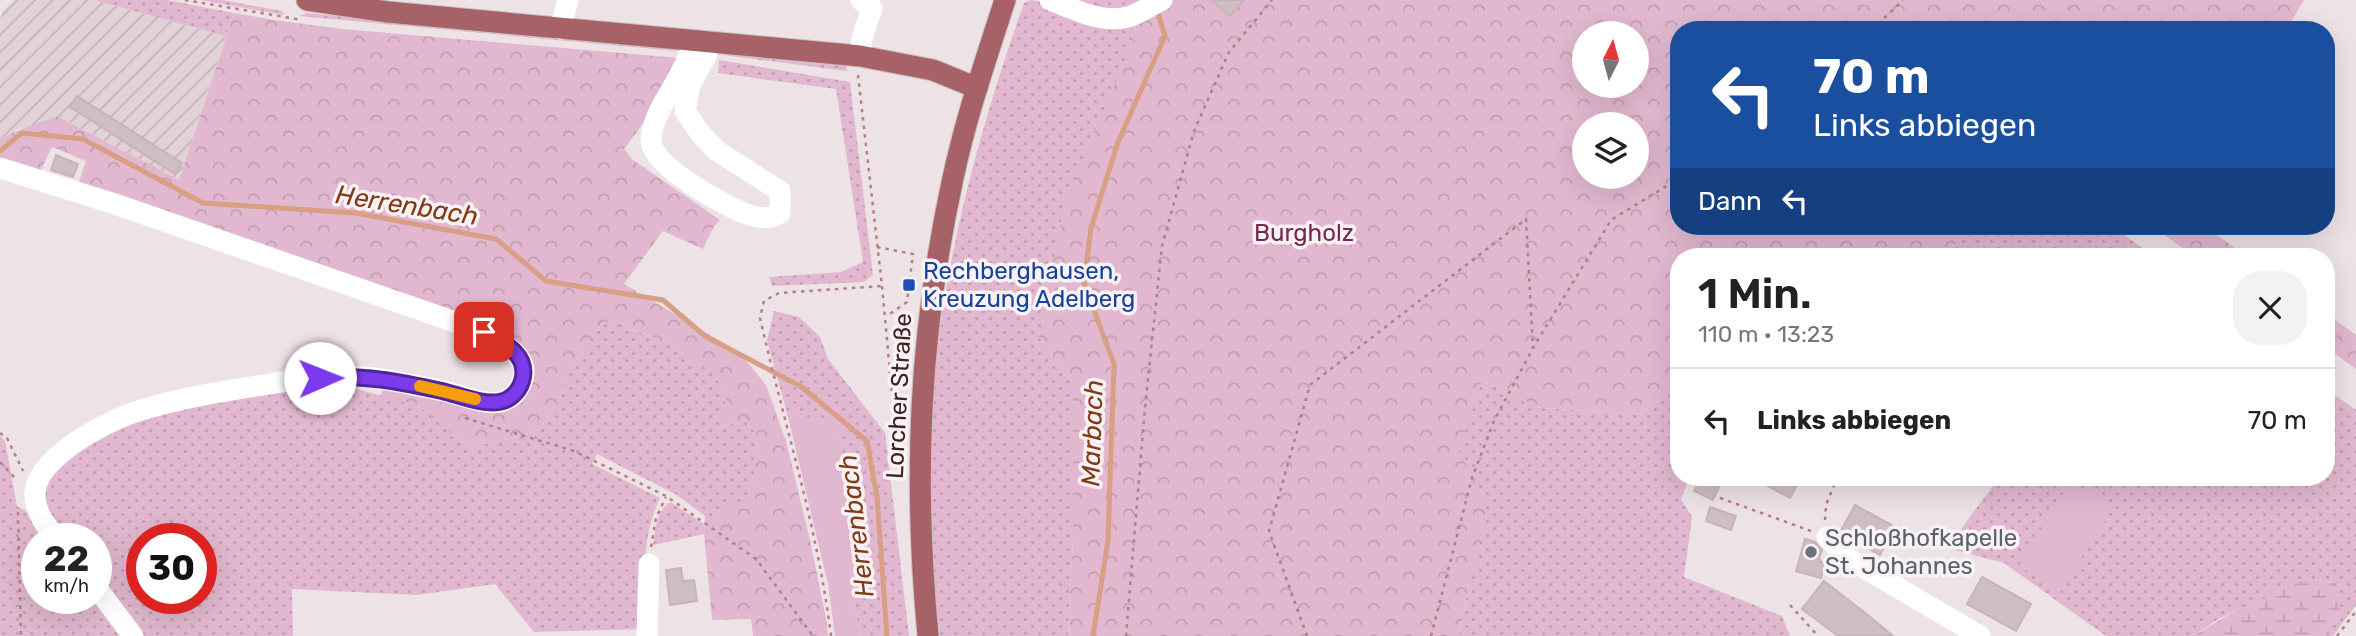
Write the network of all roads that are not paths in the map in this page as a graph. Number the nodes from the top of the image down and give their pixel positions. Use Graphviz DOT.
graph roads {
  1 [pos="307,0"];
  2 [pos="568,0"];
  3 [pos="861,0"];
  4 [pos="1005,0"];
  5 [pos="1050,0"];
  6 [pos="1162,0"];
  7 [pos="560,29"];
  8 [pos="701,42"];
  9 [pos="859,66"];
  10 [pos="977,88"];
  11 [pos="1,168"];
  12 [pos="44,523"];
  13 [pos="1827,537"];
  14 [pos="649,564"];
  15 [pos="112,608"];
  16 [pos="647,635"];
  17 [pos="133,636"];
  18 [pos="928,636"];
  19 [pos="1980,636"];
  1 -- 7 [label="main road"];
  2 -- 7 [label="street"];
  3 -- 9 [label="street"];
  4 -- 10 [label="main road, Lorcher Straße"];
  5 -- 6 [label="street"];
  7 -- 8 [label="main road"];
  8 -- 8 [label="street"];
  8 -- 9 [label="main road"];
  9 -- 10 [label="main road"];
  10 -- 18 [label="main road, Lorcher Straße"];
  11 -- 12 [label="street"];
  13 -- 19 [label="street"];
  14 -- 16 [label="street"];
  15 -- 17 [label="street"];
}
